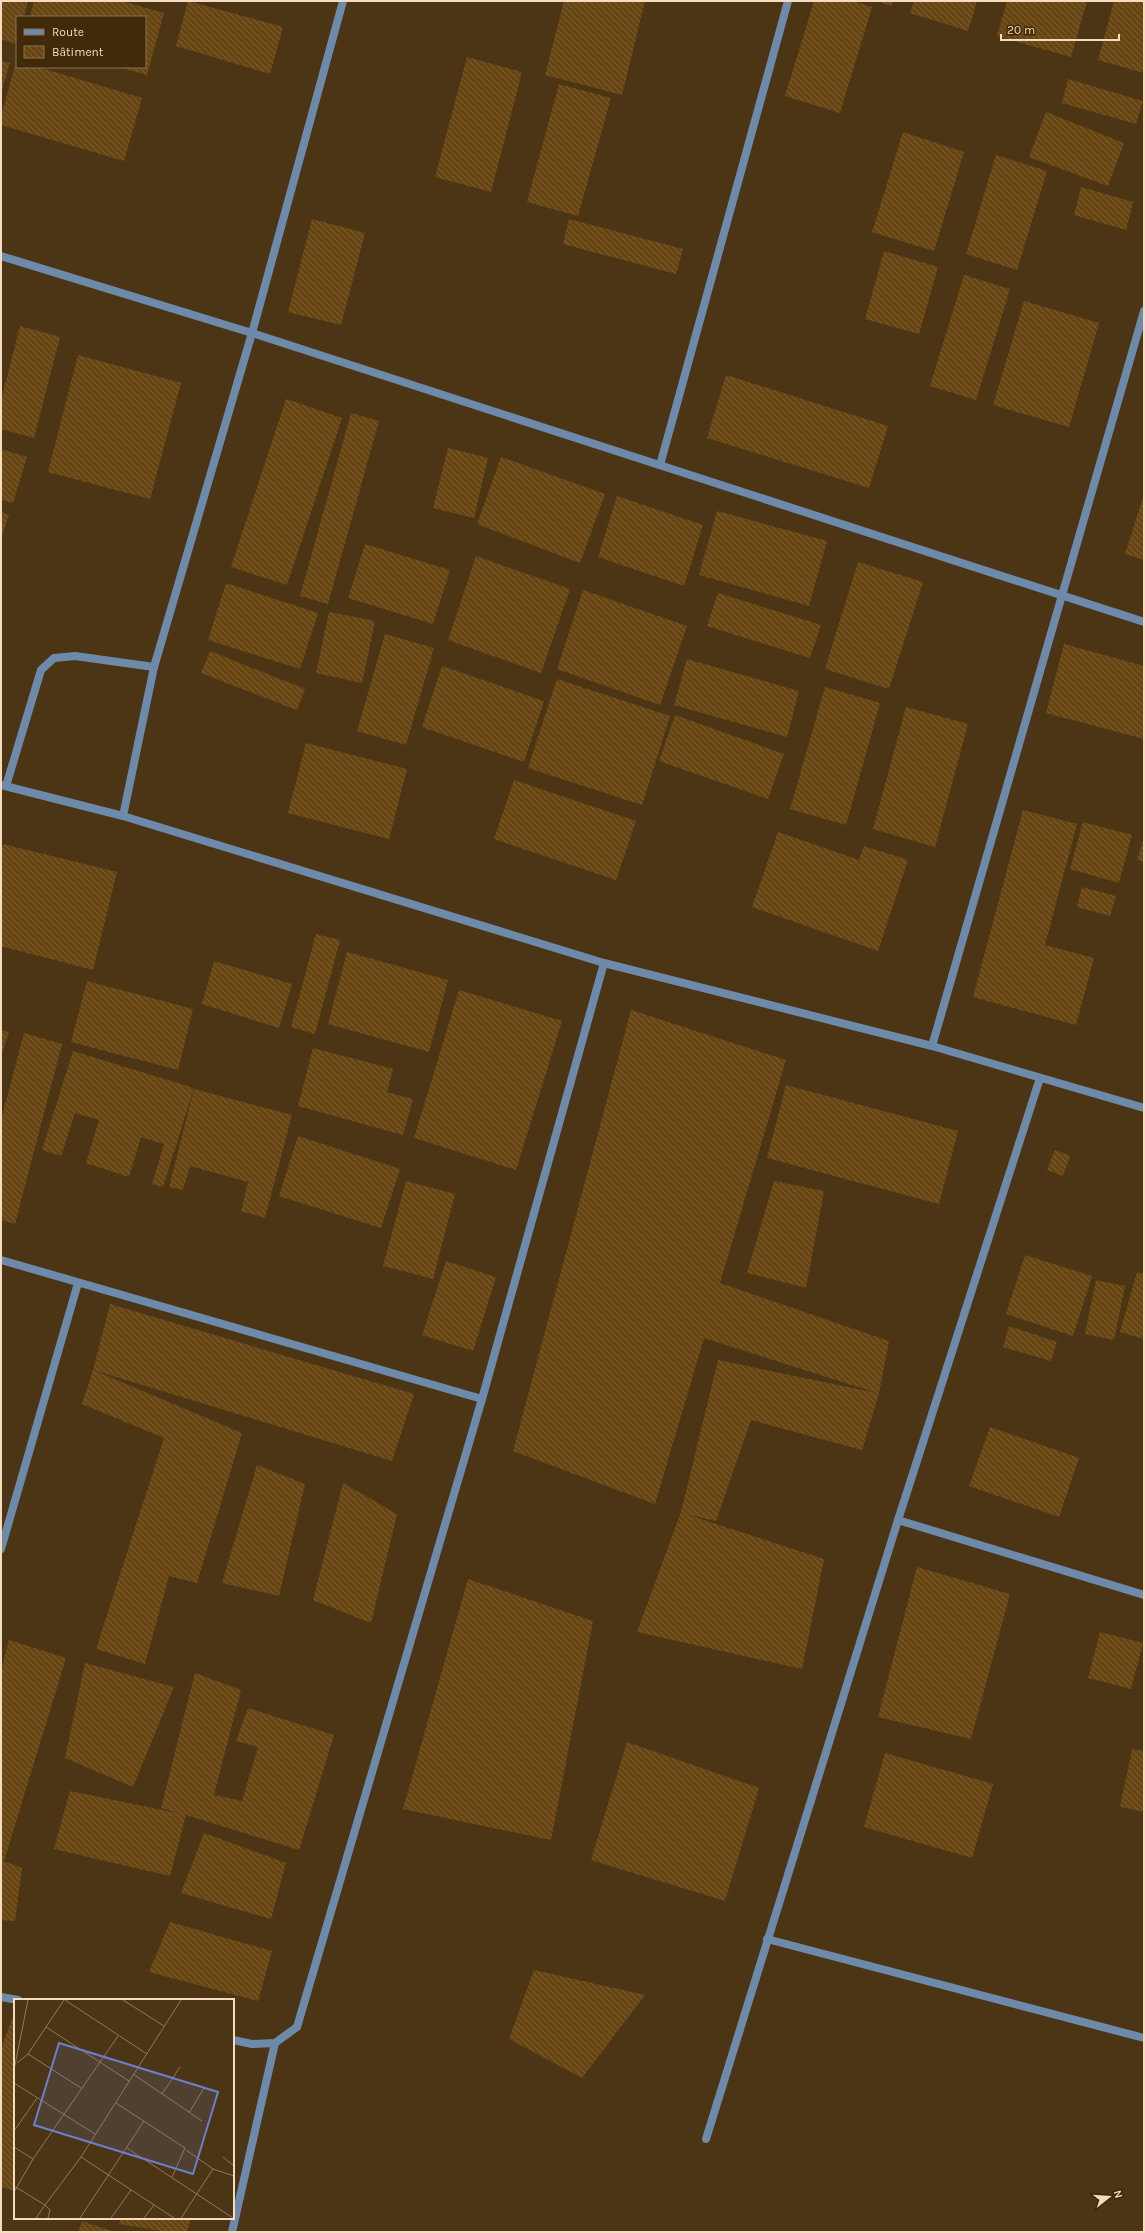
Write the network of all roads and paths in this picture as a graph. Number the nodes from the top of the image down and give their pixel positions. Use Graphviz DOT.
graph roads {
  1 [pos="343,1"];
  2 [pos="788,1"];
  3 [pos="1,256"];
  4 [pos="1144,311"];
  5 [pos="252,333"];
  6 [pos="660,465"];
  7 [pos="1062,596"];
  8 [pos="1144,622"];
  9 [pos="154,667"];
  10 [pos="4,786"];
  11 [pos="123,816"];
  12 [pos="604,963"];
  13 [pos="932,1046"];
  14 [pos="1040,1078"];
  15 [pos="1144,1108"];
  16 [pos="1,1260"];
  17 [pos="78,1283"];
  18 [pos="482,1399"];
  19 [pos="898,1520"];
  20 [pos="1,1549"];
  21 [pos="1144,1595"];
  22 [pos="767,1939"];
  23 [pos="1,1997"];
  24 [pos="14,1999"];
  25 [pos="1144,2038"];
  26 [pos="234,2040"];
  27 [pos="275,2043"];
  28 [pos="706,2139"];
  29 [pos="232,2232"];
  1 -- 5 [label="street"];
  2 -- 6 [label="street"];
  3 -- 5 [label="street"];
  4 -- 7 [label="street"];
  5 -- 6 [label="street"];
  5 -- 9 [label="street"];
  6 -- 7 [label="street"];
  7 -- 8 [label="street"];
  7 -- 13 [label="street"];
  9 -- 10 [label="street"];
  9 -- 11 [label="street"];
  10 -- 11 [label="street"];
  11 -- 12 [label="street"];
  12 -- 13 [label="street"];
  12 -- 18 [label="street"];
  13 -- 14 [label="street"];
  14 -- 15 [label="street"];
  14 -- 19 [label="street"];
  16 -- 17 [label="street"];
  17 -- 18 [label="street"];
  17 -- 20 [label="street"];
  18 -- 27 [label="street"];
  19 -- 21 [label="street"];
  19 -- 22 [label="street"];
  22 -- 25 [label="street"];
  22 -- 28 [label="street"];
  23 -- 24 [label="street"];
  26 -- 27 [label="street"];
  27 -- 29 [label="street"];
}
